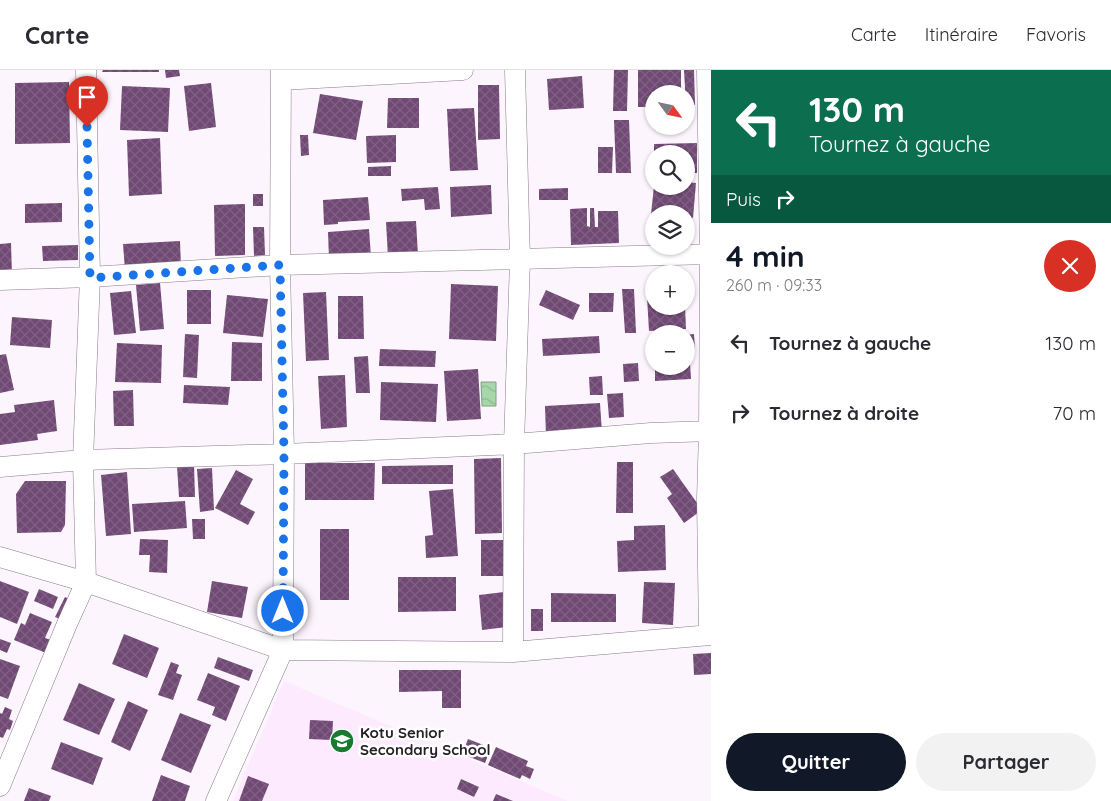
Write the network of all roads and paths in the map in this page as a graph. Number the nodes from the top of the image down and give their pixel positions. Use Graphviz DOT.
graph roads {
  1 [pos="86,70"];
  2 [pos="463,70"];
  3 [pos="515,70"];
  4 [pos="707,70"];
  5 [pos="281,75"];
  6 [pos="710,254"];
  7 [pos="520,260"];
  8 [pos="280,265"];
  9 [pos="90,278"];
  10 [pos="0,280"];
  11 [pos="710,432"];
  12 [pos="514,444"];
  13 [pos="284,454"];
  14 [pos="84,460"];
  15 [pos="0,467"];
  16 [pos="0,557"];
  17 [pos="86,582"];
  18 [pos="710,635"];
  19 [pos="283,650"];
  20 [pos="513,652"];
  21 [pos="0,786"];
  22 [pos="216,801"];
  1 -- 9 [label="street"];
  2 -- 5 [label="street"];
  3 -- 7 [label="street"];
  4 -- 6 [label="street"];
  5 -- 8 [label="street"];
  6 -- 7 [label="street"];
  6 -- 11 [label="street"];
  7 -- 8 [label="street"];
  7 -- 12 [label="street"];
  8 -- 9 [label="street"];
  8 -- 13 [label="street"];
  9 -- 10 [label="street"];
  9 -- 14 [label="street"];
  11 -- 12 [label="street"];
  11 -- 18 [label="street"];
  12 -- 13 [label="street"];
  12 -- 20 [label="street"];
  13 -- 14 [label="street"];
  13 -- 19 [label="street"];
  14 -- 15 [label="street"];
  14 -- 17 [label="street"];
  16 -- 17 [label="street"];
  17 -- 19 [label="street"];
  17 -- 21 [label="street"];
  18 -- 20 [label="street"];
  19 -- 20 [label="street"];
  19 -- 22 [label="street"];
}
